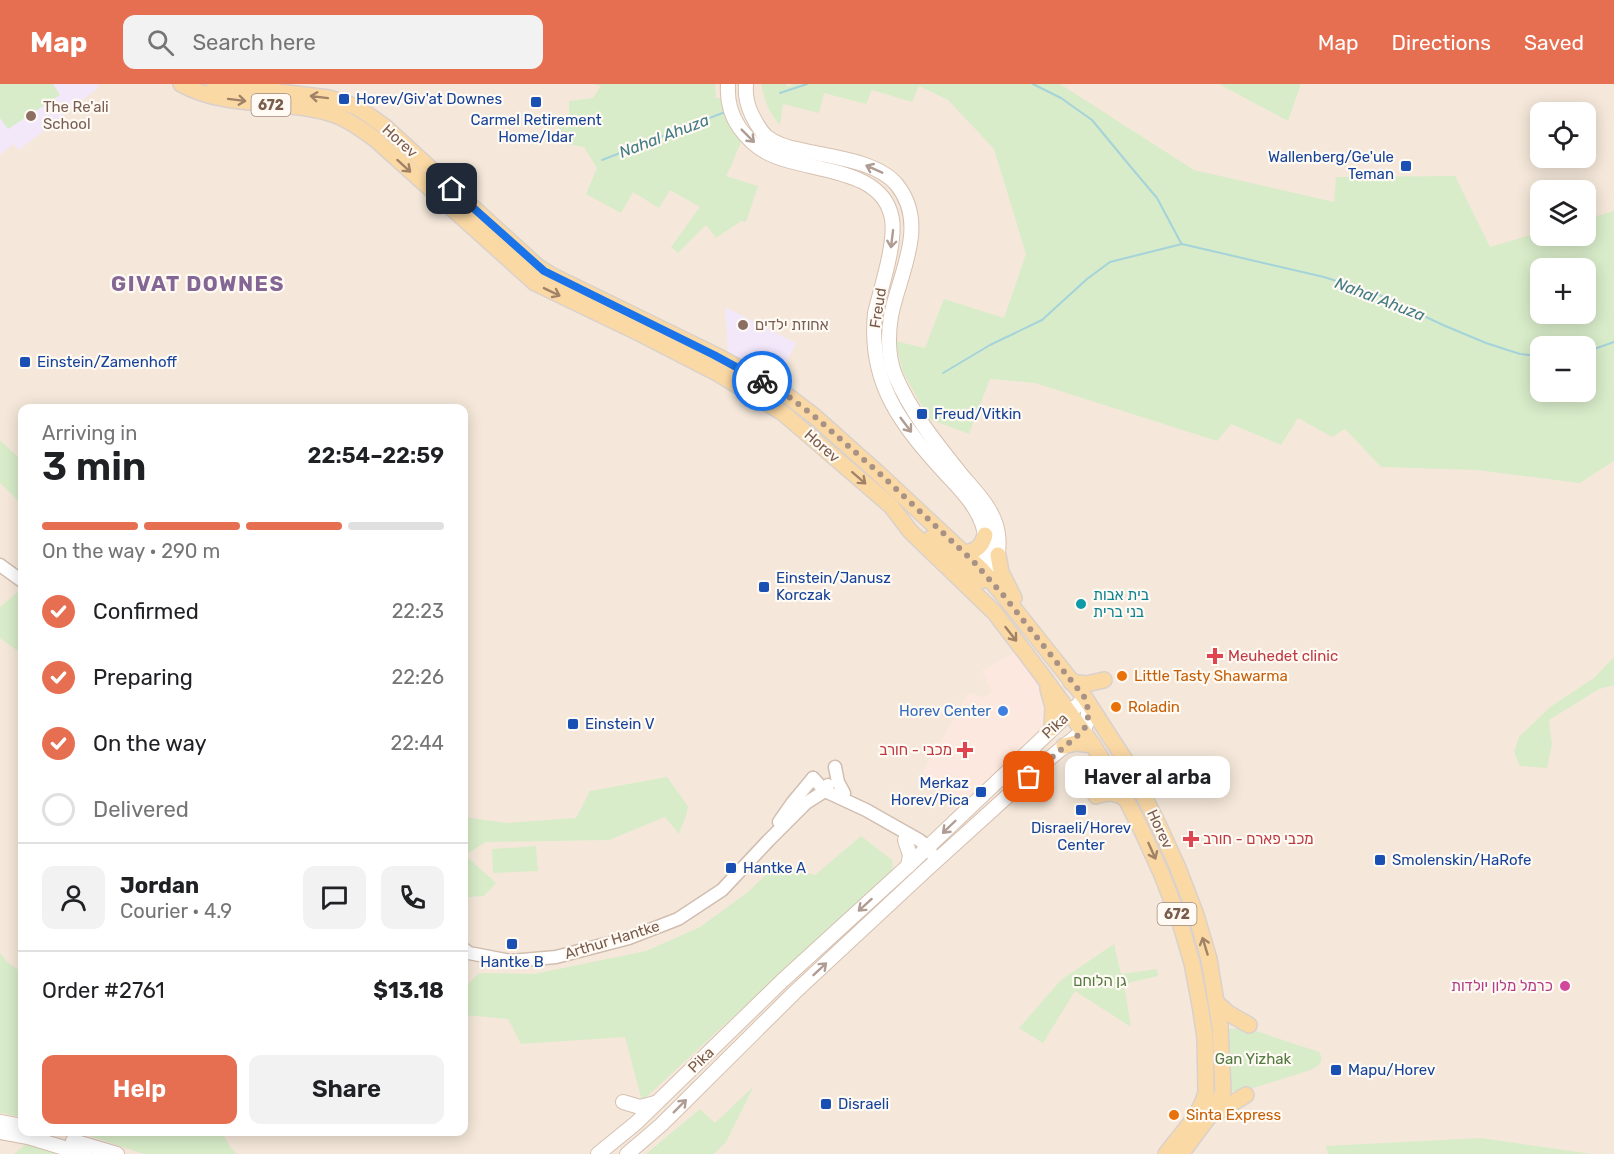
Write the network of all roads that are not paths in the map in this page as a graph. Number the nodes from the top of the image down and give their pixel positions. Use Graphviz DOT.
graph roads {
  1 [pos="181,84"];
  2 [pos="214,84"];
  3 [pos="728,84"];
  4 [pos="746,84"];
  5 [pos="325,112"];
  6 [pos="353,137"];
  7 [pos="986,535"];
  8 [pos="964,553"];
  9 [pos="998,555"];
  10 [pos="0,565"];
  11 [pos="18,578"];
  12 [pos="982,581"];
  13 [pos="1031,629"];
  14 [pos="1042,675"];
  15 [pos="1104,680"];
  16 [pos="1071,682"];
  17 [pos="1085,698"];
  18 [pos="1070,712"];
  19 [pos="1086,726"];
  20 [pos="1052,728"];
  21 [pos="1093,745"];
  22 [pos="1064,746"];
  23 [pos="1127,763"];
  24 [pos="835,767"];
  25 [pos="827,788"];
  26 [pos="844,793"];
  27 [pos="1096,796"];
  28 [pos="1126,799"];
  29 [pos="866,810"];
  30 [pos="894,827"];
  31 [pos="905,840"];
  32 [pos="768,841"];
  33 [pos="925,850"];
  34 [pos="936,861"];
  35 [pos="908,866"];
  36 [pos="468,952"];
  37 [pos="1217,1003"];
  38 [pos="1249,1025"];
  39 [pos="1246,1095"];
  40 [pos="623,1102"];
  41 [pos="657,1102"];
  42 [pos="1207,1119"];
  43 [pos="0,1122"];
  44 [pos="18,1125"];
  45 [pos="0,1132"];
  46 [pos="18,1135"];
  47 [pos="22,1136"];
  48 [pos="57,1136"];
  49 [pos="84,1154"];
  50 [pos="117,1154"];
  51 [pos="598,1154"];
  52 [pos="627,1154"];
  53 [pos="1166,1154"];
  54 [pos="1181,1154"];
  1 -- 5 [label="main road, Horev / 672, one-way"];
  8 -- 2 [label="main road, Horev / 672, one-way"];
  3 -- 7 [label="main road, Freud, one-way"];
  9 -- 4 [label="main road, Freud, one-way"];
  5 -- 6 [label="main road"];
  5 -- 12 [label="main road, Horev / 672, one-way"];
  7 -- 8 [label="main road"];
  7 -- 12 [label="main road, Freud"];
  8 -- 12 [label="main road, Horev / 672"];
  9 -- 12 [label="main road, Freud"];
  9 -- 13 [label="main road"];
  10 -- 11 [label="street"];
  12 -- 13 [label="main road, Horev / 672"];
  12 -- 14 [label="main road, Horev / 672, one-way"];
  13 -- 16 [label="main road, Horev / 672"];
  14 -- 18 [label="main road, Horev / 672"];
  14 -- 20 [label="main road"];
  15 -- 16 [label="main road"];
  16 -- 17 [label="main road, Horev / 672"];
  17 -- 18 [label="main road, Pika"];
  17 -- 19 [label="main road, Pika"];
  17 -- 23 [label="main road, Horev / 672"];
  18 -- 19 [label="main road, Horev / 672"];
  18 -- 20 [label="main road, Pika"];
  19 -- 21 [label="main road, Horev / 672"];
  19 -- 22 [label="main road, Pika"];
  19 -- 23 [label="main road"];
  20 -- 33 [label="main road, Pika, one-way"];
  21 -- 22 [label="main road"];
  21 -- 28 [label="main road, Horev / 672"];
  22 -- 34 [label="main road, Pika"];
  37 -- 23 [label="main road, Horev / 672, one-way"];
  24 -- 26 [label="street"];
  25 -- 26 [label="street"];
  25 -- 29 [label="street"];
  25 -- 32 [label="street, Arthur Hantke"];
  25 -- 32 [label="street, Arthur Hantke"];
  26 -- 29 [label="street"];
  27 -- 28 [label="main road"];
  28 -- 53 [label="main road, Horev / 672, one-way"];
  29 -- 30 [label="street"];
  30 -- 31 [label="street"];
  30 -- 33 [label="street"];
  31 -- 33 [label="street"];
  31 -- 35 [label="main road"];
  32 -- 36 [label="street, Arthur Hantke"];
  33 -- 34 [label="street"];
  33 -- 35 [label="main road, Pika"];
  52 -- 34 [label="main road, Pika, one-way"];
  35 -- 41 [label="main road, Pika, one-way"];
  37 -- 38 [label="main road"];
  37 -- 42 [label="main road, Horev / 672"];
  39 -- 42 [label="main road"];
  40 -- 41 [label="main road"];
  41 -- 51 [label="main road, Pika"];
  42 -- 54 [label="main road, 672"];
  43 -- 44 [label="main road"];
  45 -- 46 [label="main road"];
  47 -- 49 [label="main road"];
  48 -- 50 [label="main road"];
}
